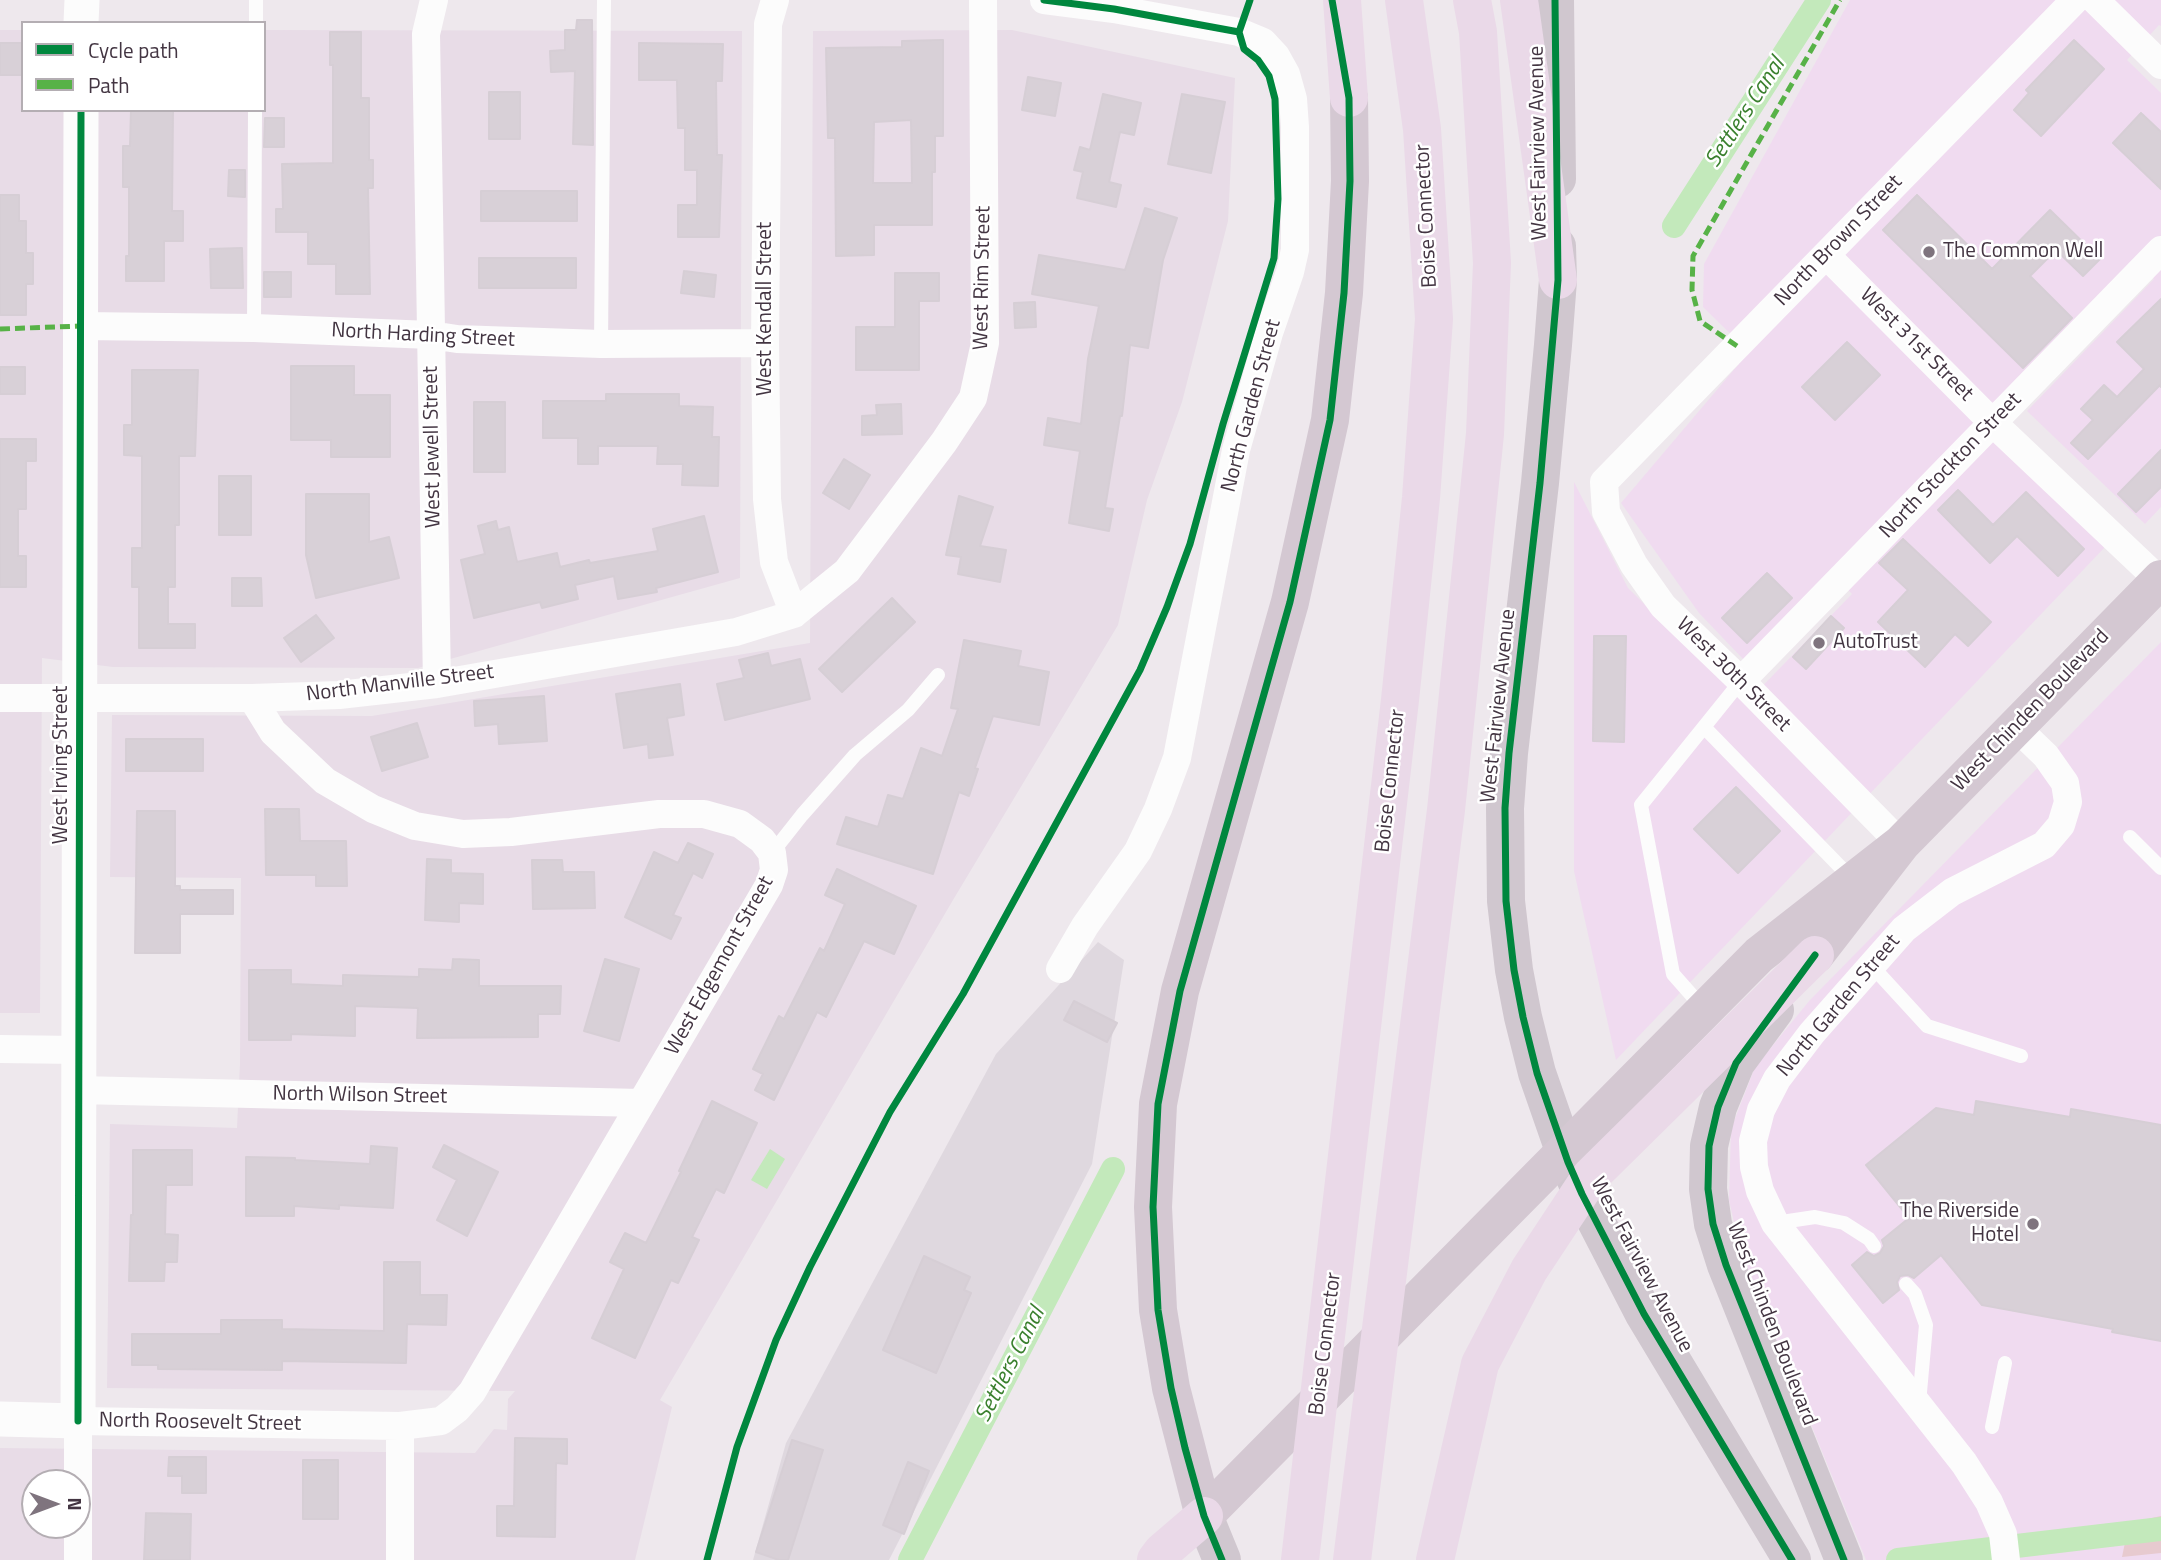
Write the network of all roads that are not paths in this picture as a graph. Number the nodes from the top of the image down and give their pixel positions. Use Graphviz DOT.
graph roads {
  1 [pos="82,0"];
  2 [pos="256,0"];
  3 [pos="434,0"];
  4 [pos="604,0"];
  5 [pos="775,0"];
  6 [pos="983,0"];
  7 [pos="1044,0"];
  8 [pos="1332,0"];
  9 [pos="1342,0"];
  10 [pos="1404,0"];
  11 [pos="1472,0"];
  12 [pos="1519,0"];
  13 [pos="1555,0"];
  14 [pos="2075,0"];
  15 [pos="2095,0"];
  16 [pos="82,21"];
  17 [pos="256,21"];
  18 [pos="2161,65"];
  19 [pos="1349,98"];
  20 [pos="81,112"];
  21 [pos="255,112"];
  22 [pos="2161,250"];
  23 [pos="1826,255"];
  24 [pos="1558,280"];
  25 [pos="80,326"];
  26 [pos="254,328"];
  27 [pos="431,335"];
  28 [pos="765,343"];
  29 [pos="601,344"];
  30 [pos="1993,423"];
  31 [pos="1604,482"];
  32 [pos="2160,580"];
  33 [pos="794,614"];
  34 [pos="938,675"];
  35 [pos="1741,681"];
  36 [pos="437,684"];
  37 [pos="0,698"];
  38 [pos="252,698"];
  39 [pos="80,699"];
  40 [pos="1704,727"];
  41 [pos="2016,727"];
  42 [pos="2130,837"];
  43 [pos="1901,844"];
  44 [pos="772,853"];
  45 [pos="2161,868"];
  46 [pos="1854,881"];
  47 [pos="1815,955"];
  48 [pos="1871,965"];
  49 [pos="1060,969"];
  50 [pos="1705,1010"];
  51 [pos="0,1049"];
  52 [pos="79,1049"];
  53 [pos="2021,1056"];
  54 [pos="79,1090"];
  55 [pos="641,1103"];
  56 [pos="1775,1223"];
  57 [pos="1874,1246"];
  58 [pos="1906,1284"];
  59 [pos="2005,1363"];
  60 [pos="1919,1406"];
  61 [pos="0,1419"];
  62 [pos="78,1421"];
  63 [pos="400,1426"];
  64 [pos="1992,1427"];
  65 [pos="1203,1517"];
  66 [pos="2005,1547"];
  67 [pos="78,1560"];
  68 [pos="400,1560"];
  69 [pos="1156,1560"];
  70 [pos="1222,1560"];
  71 [pos="1300,1560"];
  72 [pos="1352,1560"];
  73 [pos="1435,1560"];
  74 [pos="1792,1560"];
  75 [pos="1844,1560"];
  1 -- 16 [label="street"];
  2 -- 17 [label="lane"];
  3 -- 27 [label="street, West Jewell Street"];
  4 -- 29 [label="lane"];
  5 -- 28 [label="street, West Kendall Street"];
  6 -- 33 [label="street, West Rim Street"];
  7 -- 49 [label="street, North Garden Street"];
  8 -- 19 [label="main road"];
  9 -- 19 [label="highway"];
  10 -- 71 [label="highway, Boise Connector"];
  11 -- 72 [label="highway"];
  12 -- 24 [label="highway"];
  13 -- 24 [label="main road, West Fairview Avenue"];
  14 -- 23 [label="street, North Brown Street"];
  15 -- 18 [label="street"];
  19 -- 65 [label="main road"];
  20 -- 25 [label="street, West Irving Street"];
  21 -- 26 [label="lane"];
  22 -- 30 [label="street, North Stockton Street"];
  23 -- 30 [label="street, West 31st Street"];
  23 -- 31 [label="street, North Brown Street"];
  24 -- 74 [label="main road, West Fairview Avenue"];
  25 -- 26 [label="street, North Harding Street"];
  25 -- 39 [label="street, West Irving Street"];
  26 -- 27 [label="street, North Harding Street"];
  27 -- 29 [label="street, North Harding Street"];
  27 -- 36 [label="street, West Jewell Street"];
  28 -- 29 [label="street, North Harding Street"];
  28 -- 33 [label="street, West Kendall Street"];
  30 -- 32 [label="street, West 31st Street"];
  30 -- 35 [label="street, North Stockton Street"];
  31 -- 35 [label="street, West 30th Street"];
  32 -- 41 [label="main road, West Chinden Boulevard"];
  33 -- 36 [label="street, North Manville Street"];
  34 -- 44 [label="lane"];
  35 -- 40 [label="lane"];
  35 -- 43 [label="street, West 30th Street"];
  36 -- 38 [label="street, North Manville Street"];
  37 -- 39 [label="street, North Manville Street"];
  38 -- 39 [label="street, North Manville Street"];
  38 -- 44 [label="street, West Edgemont Street"];
  39 -- 52 [label="street, West Irving Street"];
  40 -- 46 [label="lane"];
  40 -- 50 [label="lane"];
  41 -- 43 [label="main road, West Chinden Boulevard"];
  41 -- 48 [label="street, North Garden Street"];
  42 -- 45 [label="lane"];
  43 -- 46 [label="main road, West Chinden Boulevard"];
  43 -- 47 [label="main road, West Chinden Boulevard"];
  44 -- 55 [label="street, West Edgemont Street"];
  46 -- 50 [label="main road, West Chinden Boulevard"];
  47 -- 73 [label="highway"];
  47 -- 75 [label="main road, West Chinden Boulevard"];
  48 -- 53 [label="lane"];
  48 -- 56 [label="street, North Garden Street"];
  50 -- 65 [label="main road, West Chinden Boulevard"];
  51 -- 52 [label="street"];
  52 -- 54 [label="street, West Irving Street"];
  54 -- 55 [label="street, North Wilson Street"];
  54 -- 62 [label="street, West Irving Street"];
  55 -- 63 [label="street, West Edgemont Street"];
  56 -- 57 [label="lane"];
  56 -- 60 [label="street, North Garden Street"];
  58 -- 60 [label="lane"];
  59 -- 64 [label="lane"];
  60 -- 66 [label="street, North Garden Street"];
  61 -- 62 [label="street, North Roosevelt Street"];
  62 -- 63 [label="street, North Roosevelt Street"];
  62 -- 67 [label="street, West Irving Street"];
  63 -- 68 [label="street"];
  65 -- 69 [label="highway"];
  65 -- 70 [label="main road"];
}
